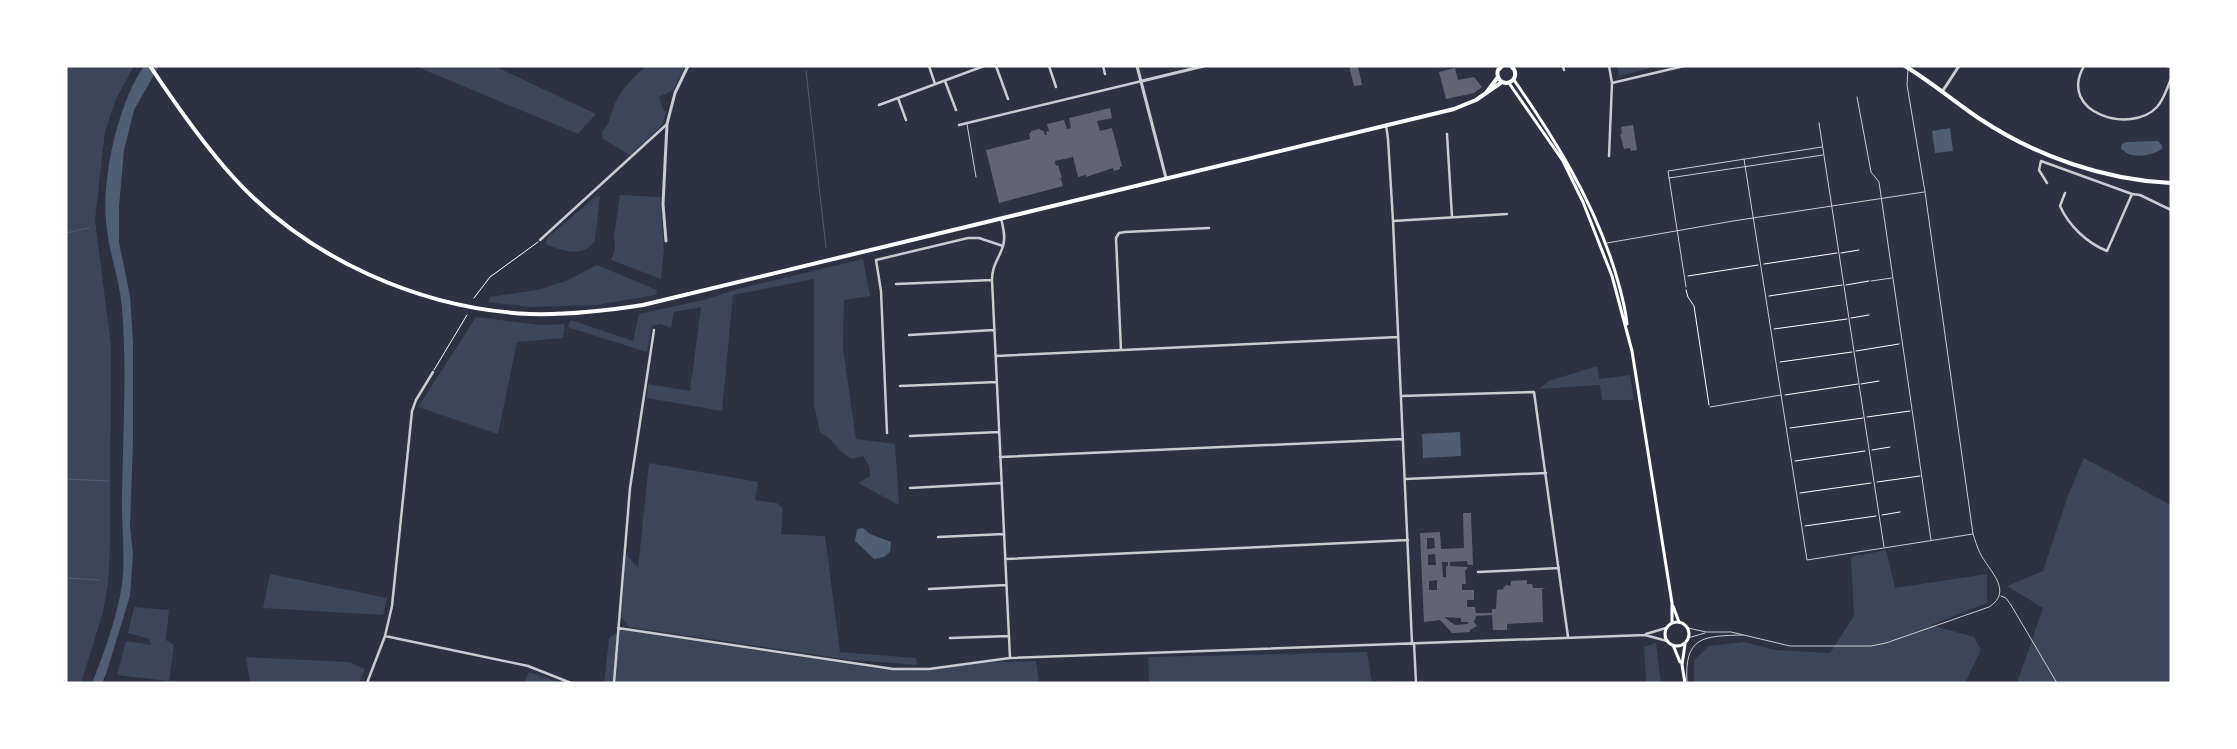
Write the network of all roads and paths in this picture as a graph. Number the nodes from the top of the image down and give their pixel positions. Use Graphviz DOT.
graph roads {
  1 [pos="150,66"];
  2 [pos="688,66"];
  3 [pos="929,66"];
  4 [pos="984,66"];
  5 [pos="996,66"];
  6 [pos="1049,66"];
  7 [pos="1103,66"];
  8 [pos="1137,66"];
  9 [pos="1204,66"];
  10 [pos="1609,66"];
  11 [pos="1684,66"];
  12 [pos="1958,66"];
  13 [pos="2084,66"];
  14 [pos="2167,66"];
  15 [pos="1500,67"];
  16 [pos="1514,67"];
  17 [pos="1907,67"];
  18 [pos="2171,67"];
  19 [pos="1105,74"];
  20 [pos="1498,77"];
  21 [pos="2171,79"];
  22 [pos="1514,80"];
  23 [pos="945,81"];
  24 [pos="1142,82"];
  25 [pos="1502,82"];
  26 [pos="1509,83"];
  27 [pos="1612,83"];
  28 [pos="935,84"];
  29 [pos="1056,86"];
  30 [pos="1486,93"];
  31 [pos="1942,93"];
  32 [pos="1857,97"];
  33 [pos="898,98"];
  34 [pos="1008,99"];
  35 [pos="879,104"];
  36 [pos="956,110"];
  37 [pos="906,120"];
  38 [pos="1819,123"];
  39 [pos="667,124"];
  40 [pos="966,124"];
  41 [pos="959,125"];
  42 [pos="1386,125"];
  43 [pos="1447,134"];
  44 [pos="1822,147"];
  45 [pos="1824,154"];
  46 [pos="1609,156"];
  47 [pos="1744,159"];
  48 [pos="1746,166"];
  49 [pos="976,178"];
  50 [pos="1166,178"];
  51 [pos="1669,178"];
  52 [pos="2046,183"];
  53 [pos="2171,183"];
  54 [pos="1925,192"];
  55 [pos="2065,192"];
  56 [pos="2132,194"];
  57 [pos="1880,199"];
  58 [pos="1832,206"];
  59 [pos="2171,210"];
  60 [pos="1507,214"];
  61 [pos="1452,217"];
  62 [pos="1001,218"];
  63 [pos="1754,218"];
  64 [pos="1393,221"];
  65 [pos="1209,228"];
  66 [pos="1678,231"];
  67 [pos="540,240"];
  68 [pos="666,241"];
  69 [pos="1606,243"];
  70 [pos="1601,244"];
  71 [pos="1003,246"];
  72 [pos="1859,250"];
  73 [pos="1839,253"];
  74 [pos="1761,264"];
  75 [pos="1684,276"];
  76 [pos="1892,278"];
  77 [pos="992,280"];
  78 [pos="1871,281"];
  79 [pos="896,284"];
  80 [pos="1844,285"];
  81 [pos="1686,287"];
  82 [pos="1766,297"];
  83 [pos="474,298"];
  84 [pos="467,315"];
  85 [pos="1869,315"];
  86 [pos="1849,318"];
  87 [pos="654,330"];
  88 [pos="994,330"];
  89 [pos="1628,330"];
  90 [pos="1771,330"];
  91 [pos="909,335"];
  92 [pos="1398,337"];
  93 [pos="1902,344"];
  94 [pos="1121,350"];
  95 [pos="1854,352"];
  96 [pos="996,356"];
  97 [pos="1776,363"];
  98 [pos="433,372"];
  99 [pos="1879,381"];
  100 [pos="997,382"];
  101 [pos="1859,384"];
  102 [pos="900,386"];
  103 [pos="1782,395"];
  104 [pos="1401,396"];
  105 [pos="1710,407"];
  106 [pos="1912,411"];
  107 [pos="1864,418"];
  108 [pos="1787,428"];
  109 [pos="999,432"];
  110 [pos="887,433"];
  111 [pos="910,436"];
  112 [pos="1403,439"];
  113 [pos="1890,447"];
  114 [pos="1869,450"];
  115 [pos="1000,458"];
  116 [pos="1792,462"];
  117 [pos="1546,473"];
  118 [pos="1922,476"];
  119 [pos="1405,479"];
  120 [pos="1874,482"];
  121 [pos="1002,483"];
  122 [pos="910,488"];
  123 [pos="1797,493"];
  124 [pos="1900,512"];
  125 [pos="1879,515"];
  126 [pos="1802,527"];
  127 [pos="1004,534"];
  128 [pos="1973,534"];
  129 [pos="938,537"];
  130 [pos="1408,540"];
  131 [pos="1932,540"];
  132 [pos="1884,548"];
  133 [pos="1005,560"];
  134 [pos="1559,568"];
  135 [pos="1478,572"];
  136 [pos="1006,585"];
  137 [pos="929,589"];
  138 [pos="2000,596"];
  139 [pos="1672,603"];
  140 [pos="1679,622"];
  141 [pos="1672,623"];
  142 [pos="618,628"];
  143 [pos="1666,628"];
  144 [pos="1688,628"];
  145 [pos="1706,632"];
  146 [pos="1645,635"];
  147 [pos="1746,635"];
  148 [pos="385,636"];
  149 [pos="1009,636"];
  150 [pos="1568,637"];
  151 [pos="950,638"];
  152 [pos="1688,638"];
  153 [pos="1666,641"];
  154 [pos="1685,643"];
  155 [pos="1413,644"];
  156 [pos="1673,645"];
  157 [pos="1010,658"];
  158 [pos="1682,665"];
  159 [pos="367,683"];
  160 [pos="571,683"];
  161 [pos="614,683"];
  162 [pos="1416,683"];
  163 [pos="1686,683"];
  164 [pos="2057,683"];
  1 -- 62 [label="main road"];
  2 -- 39 [label="street"];
  3 -- 28 [label="street"];
  4 -- 23 [label="street"];
  5 -- 34 [label="street"];
  6 -- 29 [label="street"];
  7 -- 19 [label="street"];
  8 -- 24 [label="street"];
  9 -- 24 [label="street"];
  10 -- 27 [label="street"];
  11 -- 27 [label="street"];
  12 -- 31 [label="street"];
  13 -- 21 [label="street"];
  14 -- 18 [label="street"];
  15 -- 20 [label="main road"];
  16 -- 22 [label="main road"];
  17 -- 31 [label="main road"];
  17 -- 54 [label="lane"];
  20 -- 25 [label="main road"];
  20 -- 30 [label="main road"];
  22 -- 26 [label="main road"];
  22 -- 69 [label="main road"];
  23 -- 28 [label="street"];
  23 -- 36 [label="street"];
  24 -- 40 [label="street"];
  24 -- 50 [label="street"];
  25 -- 26 [label="main road"];
  25 -- 30 [label="main road"];
  26 -- 70 [label="main road"];
  27 -- 46 [label="street"];
  28 -- 33 [label="street"];
  30 -- 42 [label="main road"];
  31 -- 53 [label="main road"];
  32 -- 57 [label="lane"];
  33 -- 35 [label="street"];
  33 -- 37 [label="street"];
  38 -- 44 [label="lane"];
  39 -- 67 [label="street"];
  39 -- 68 [label="street"];
  40 -- 41 [label="street"];
  40 -- 49 [label="lane"];
  42 -- 50 [label="main road"];
  42 -- 64 [label="street"];
  43 -- 61 [label="street"];
  44 -- 45 [label="lane"];
  44 -- 47 [label="lane"];
  45 -- 48 [label="lane"];
  45 -- 58 [label="lane"];
  47 -- 48 [label="lane"];
  47 -- 51 [label="lane"];
  48 -- 51 [label="lane"];
  48 -- 63 [label="lane"];
  50 -- 62 [label="main road"];
  51 -- 66 [label="lane"];
  52 -- 56 [label="street"];
  54 -- 57 [label="lane"];
  54 -- 128 [label="lane"];
  55 -- 56 [label="street"];
  56 -- 59 [label="street"];
  57 -- 58 [label="lane"];
  57 -- 76 [label="lane"];
  58 -- 63 [label="lane"];
  58 -- 73 [label="lane"];
  60 -- 61 [label="street"];
  61 -- 64 [label="street"];
  62 -- 71 [label="street"];
  63 -- 66 [label="lane"];
  63 -- 74 [label="lane"];
  64 -- 92 [label="street"];
  65 -- 94 [label="street"];
  66 -- 69 [label="lane"];
  66 -- 75 [label="lane"];
  67 -- 83 [label="path"];
  69 -- 70 [label="lane"];
  69 -- 89 [label="main road"];
  70 -- 89 [label="main road"];
  71 -- 77 [label="street"];
  71 -- 110 [label="street"];
  72 -- 73 [label="path"];
  73 -- 74 [label="path"];
  73 -- 80 [label="lane"];
  74 -- 75 [label="path"];
  74 -- 82 [label="lane"];
  75 -- 81 [label="lane"];
  76 -- 78 [label="lane"];
  76 -- 93 [label="lane"];
  77 -- 79 [label="street"];
  77 -- 88 [label="street"];
  78 -- 80 [label="path"];
  80 -- 82 [label="path"];
  80 -- 86 [label="lane"];
  81 -- 105 [label="path"];
  82 -- 90 [label="lane"];
  84 -- 98 [label="path"];
  85 -- 86 [label="path"];
  86 -- 90 [label="path"];
  86 -- 95 [label="lane"];
  87 -- 142 [label="street"];
  88 -- 91 [label="street"];
  88 -- 96 [label="street"];
  89 -- 139 [label="main road"];
  90 -- 97 [label="lane"];
  92 -- 94 [label="street"];
  92 -- 104 [label="street"];
  93 -- 95 [label="path"];
  93 -- 106 [label="lane"];
  94 -- 96 [label="street"];
  95 -- 97 [label="path"];
  95 -- 101 [label="lane"];
  96 -- 100 [label="street"];
  97 -- 103 [label="lane"];
  98 -- 148 [label="street"];
  99 -- 101 [label="path"];
  100 -- 102 [label="street"];
  100 -- 109 [label="street"];
  101 -- 103 [label="path"];
  101 -- 107 [label="lane"];
  103 -- 105 [label="lane"];
  103 -- 108 [label="lane"];
  104 -- 112 [label="street"];
  104 -- 117 [label="street"];
  106 -- 107 [label="path"];
  106 -- 118 [label="lane"];
  107 -- 108 [label="path"];
  107 -- 114 [label="lane"];
  108 -- 116 [label="lane"];
  109 -- 111 [label="street"];
  109 -- 115 [label="street"];
  112 -- 115 [label="street"];
  112 -- 119 [label="street"];
  113 -- 114 [label="path"];
  114 -- 116 [label="path"];
  114 -- 120 [label="lane"];
  115 -- 121 [label="street"];
  116 -- 123 [label="lane"];
  117 -- 119 [label="street"];
  117 -- 134 [label="street"];
  118 -- 120 [label="path"];
  118 -- 131 [label="lane"];
  119 -- 130 [label="street"];
  120 -- 123 [label="path"];
  120 -- 125 [label="lane"];
  121 -- 122 [label="street"];
  121 -- 127 [label="street"];
  123 -- 126 [label="lane"];
  124 -- 125 [label="path"];
  125 -- 126 [label="path"];
  125 -- 132 [label="lane"];
  126 -- 132 [label="lane"];
  127 -- 129 [label="street"];
  127 -- 133 [label="street"];
  128 -- 131 [label="lane"];
  128 -- 138 [label="lane"];
  130 -- 133 [label="street"];
  130 -- 155 [label="street"];
  131 -- 132 [label="lane"];
  133 -- 136 [label="street"];
  134 -- 135 [label="street"];
  134 -- 150 [label="street"];
  136 -- 137 [label="street"];
  136 -- 149 [label="street"];
  138 -- 147 [label="lane"];
  138 -- 164 [label="lane"];
  139 -- 140 [label="main road"];
  139 -- 141 [label="main road"];
  140 -- 141 [label="main road"];
  140 -- 144 [label="main road"];
  141 -- 143 [label="main road"];
  142 -- 157 [label="street"];
  142 -- 161 [label="street"];
  143 -- 146 [label="street"];
  143 -- 153 [label="main road"];
  144 -- 145 [label="lane"];
  144 -- 152 [label="main road"];
  145 -- 147 [label="lane"];
  145 -- 152 [label="lane"];
  146 -- 150 [label="street"];
  146 -- 153 [label="street"];
  147 -- 163 [label="lane"];
  148 -- 159 [label="street"];
  148 -- 160 [label="street"];
  149 -- 151 [label="street"];
  149 -- 157 [label="street"];
  150 -- 155 [label="street"];
  152 -- 154 [label="main road"];
  153 -- 156 [label="main road"];
  154 -- 156 [label="main road"];
  154 -- 158 [label="main road"];
  155 -- 157 [label="street"];
  155 -- 162 [label="street"];
  156 -- 158 [label="main road"];
  158 -- 163 [label="main road"];
}
